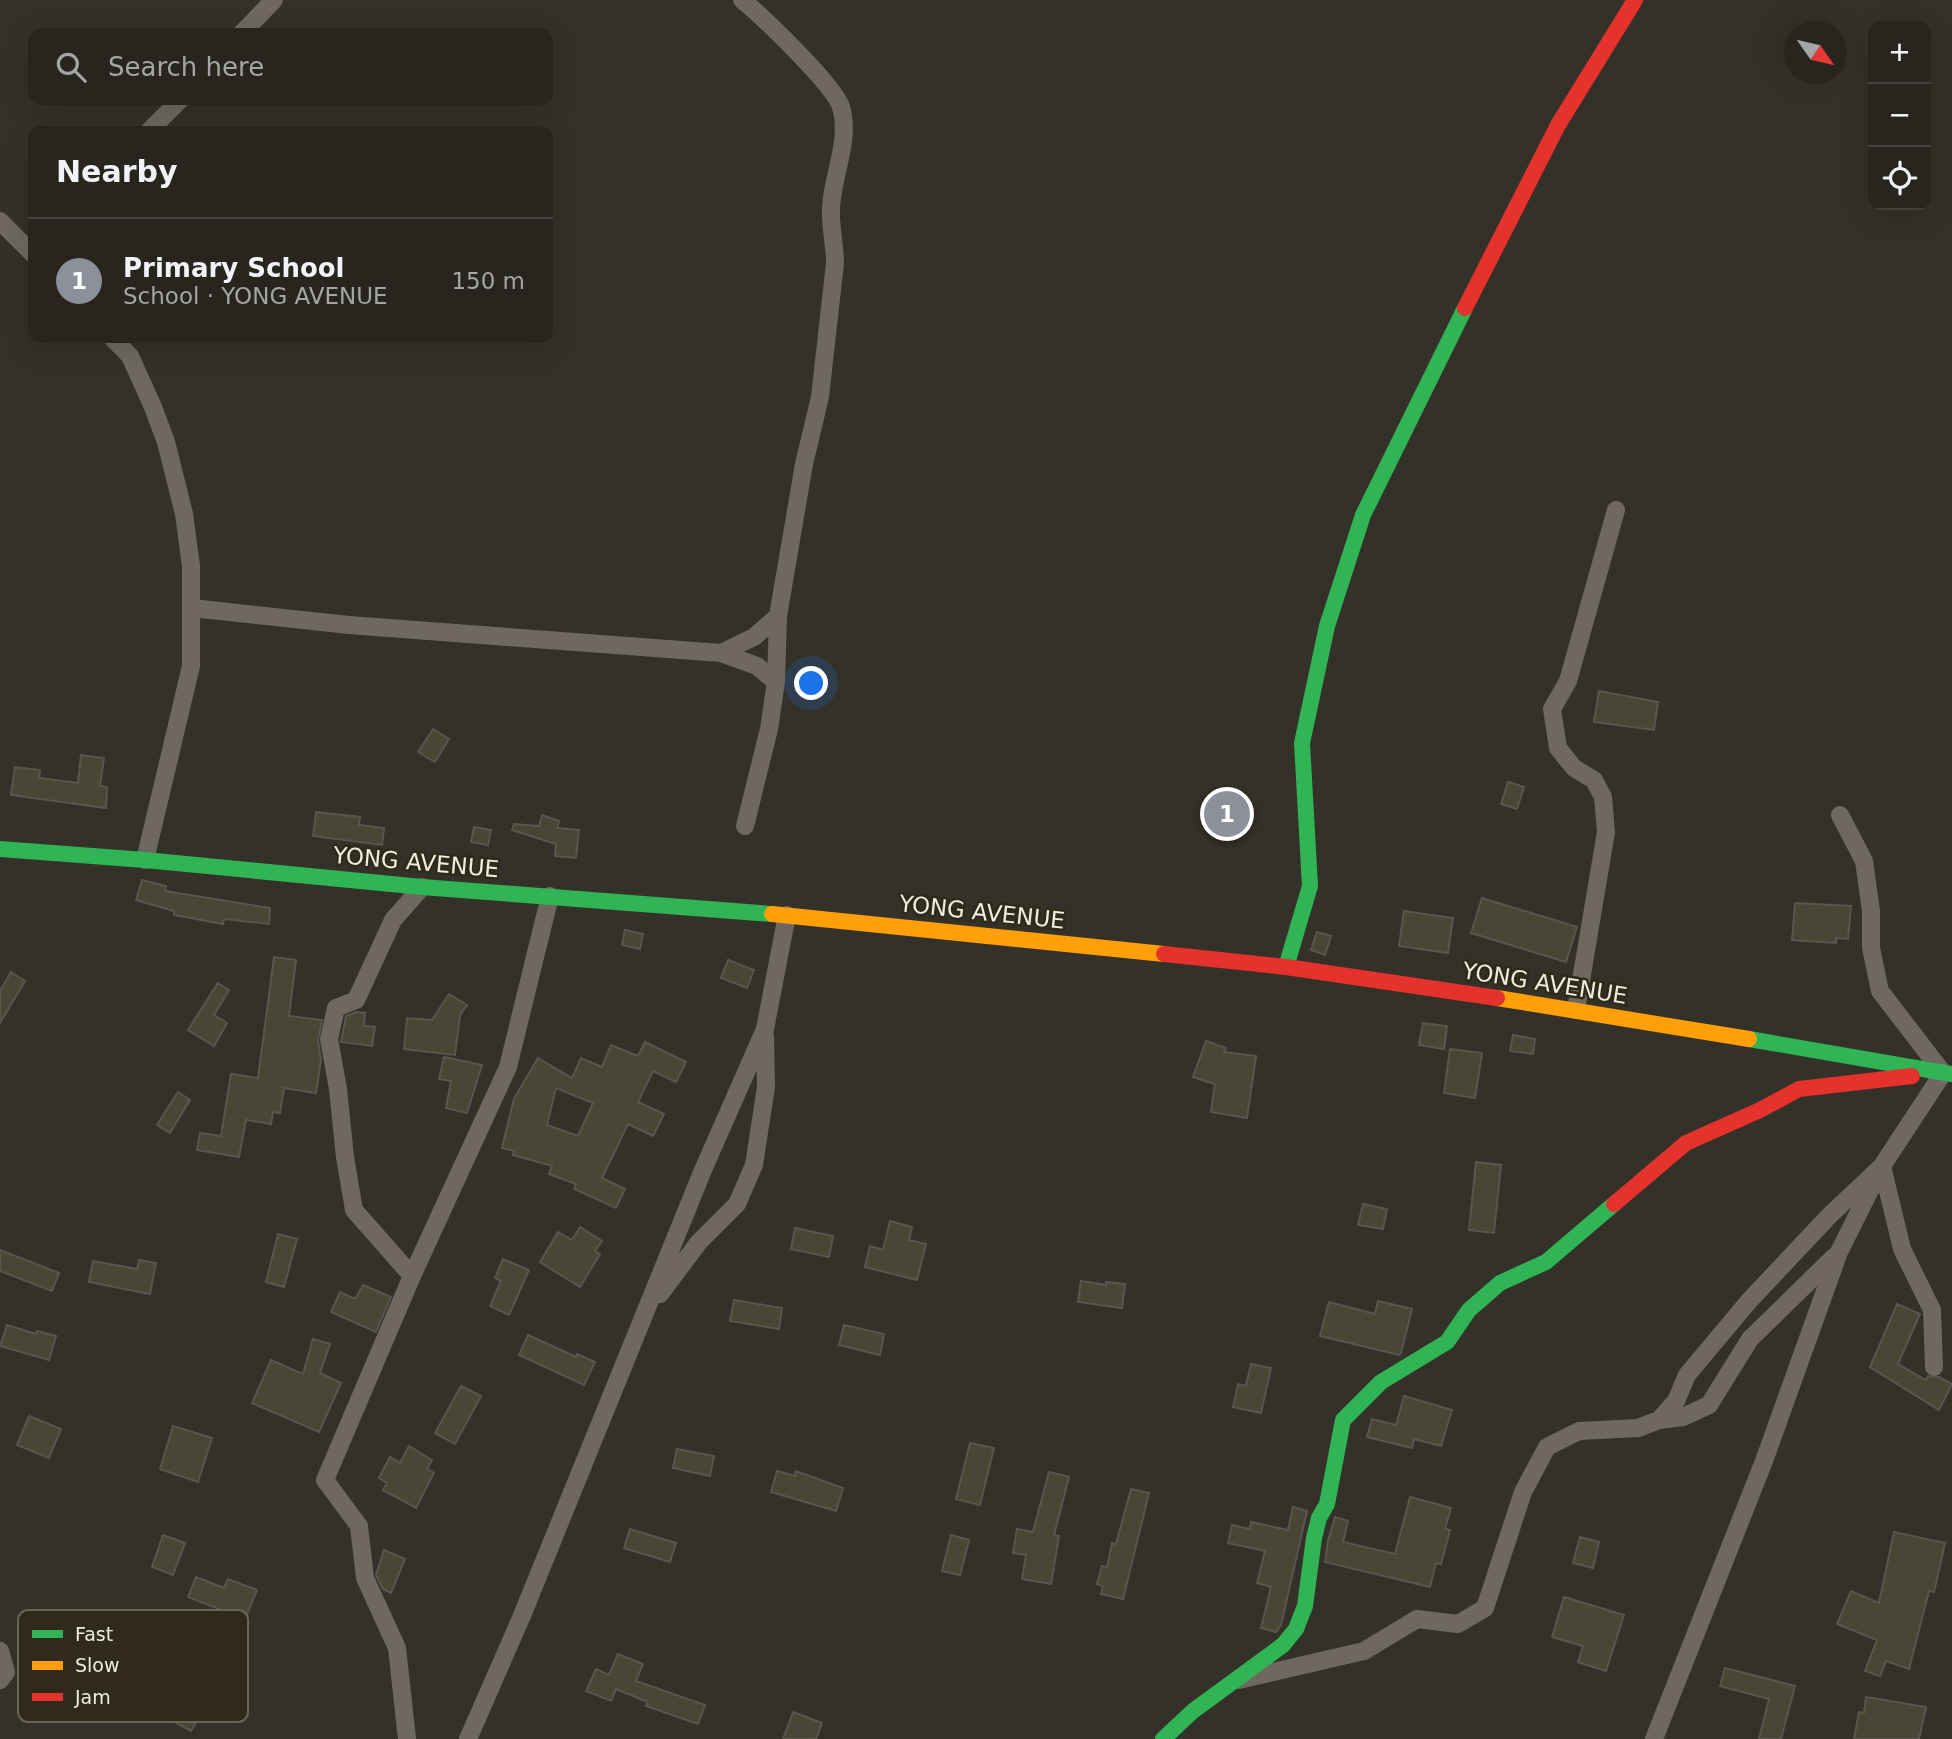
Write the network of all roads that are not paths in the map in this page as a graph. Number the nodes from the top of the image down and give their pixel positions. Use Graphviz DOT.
graph roads {
  1 [pos="274,0"];
  2 [pos="742,0"];
  3 [pos="1635,0"];
  4 [pos="247,28"];
  5 [pos="175,105"];
  6 [pos="154,126"];
  7 [pos="0,221"];
  8 [pos="28,249"];
  9 [pos="118,343"];
  10 [pos="1616,510"];
  11 [pos="192,608"];
  12 [pos="778,616"];
  13 [pos="721,653"];
  14 [pos="776,682"];
  15 [pos="1840,815"];
  16 [pos="745,826"];
  17 [pos="0,849"];
  18 [pos="145,860"];
  19 [pos="422,887"];
  20 [pos="550,896"];
  21 [pos="787,915"];
  22 [pos="1286,967"];
  23 [pos="1576,1010"];
  24 [pos="765,1029"];
  25 [pos="1947,1073"];
  26 [pos="1882,1166"];
  27 [pos="1839,1252"];
  28 [pos="412,1276"];
  29 [pos="646,1314"];
  30 [pos="1934,1367"];
  31 [pos="1659,1420"];
  32 [pos="0,1651"];
  33 [pos="0,1680"];
  34 [pos="1233,1681"];
  35 [pos="407,1739"];
  36 [pos="468,1739"];
  37 [pos="1163,1739"];
  38 [pos="1654,1739"];
  1 -- 4 [label="street"];
  2 -- 12 [label="street"];
  3 -- 22 [label="street"];
  5 -- 6 [label="street"];
  7 -- 8 [label="street"];
  9 -- 11 [label="street"];
  10 -- 23 [label="street"];
  11 -- 13 [label="street"];
  11 -- 18 [label="street"];
  12 -- 13 [label="street"];
  12 -- 14 [label="street"];
  13 -- 14 [label="street"];
  14 -- 16 [label="street"];
  15 -- 25 [label="street"];
  17 -- 18 [label="street, YONG AVENUE"];
  18 -- 19 [label="street, YONG AVENUE"];
  19 -- 20 [label="street, YONG AVENUE"];
  19 -- 28 [label="street"];
  20 -- 21 [label="street, YONG AVENUE"];
  20 -- 28 [label="street"];
  21 -- 22 [label="street, YONG AVENUE"];
  21 -- 24 [label="street"];
  22 -- 23 [label="street, YONG AVENUE"];
  23 -- 25 [label="street, YONG AVENUE"];
  24 -- 29 [label="street"];
  24 -- 29 [label="street"];
  25 -- 26 [label="street"];
  25 -- 34 [label="street"];
  26 -- 27 [label="street"];
  26 -- 30 [label="street"];
  26 -- 31 [label="street"];
  27 -- 31 [label="street"];
  27 -- 38 [label="street"];
  28 -- 35 [label="street"];
  29 -- 36 [label="street"];
  31 -- 34 [label="street"];
  32 -- 33 [label="street"];
  34 -- 37 [label="street"];
}
